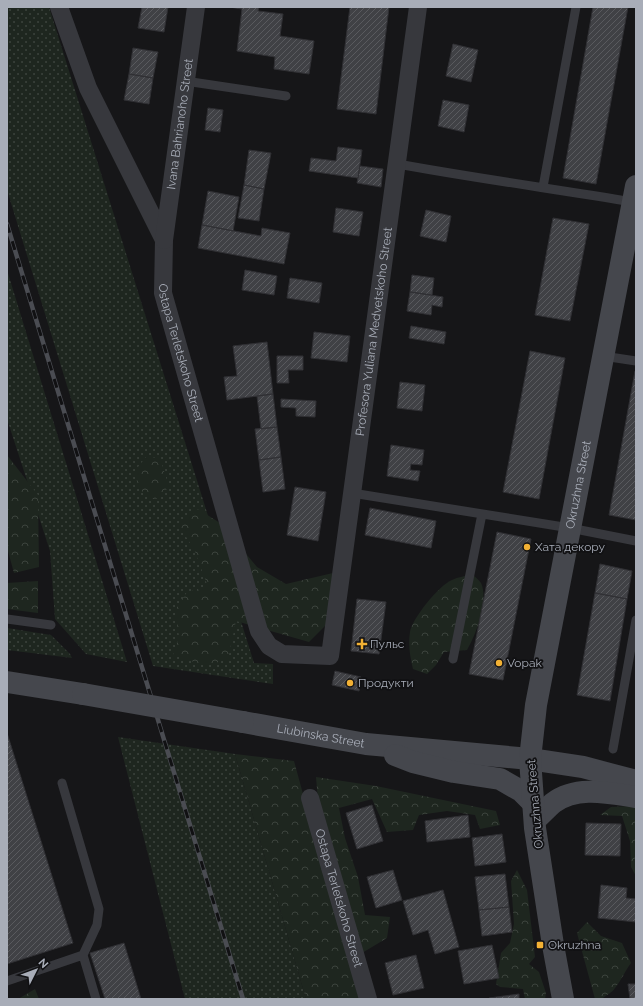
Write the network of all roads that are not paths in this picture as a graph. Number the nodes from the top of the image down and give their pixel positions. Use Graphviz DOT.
graph roads {
  1 [pos="59,7"];
  2 [pos="196,7"];
  3 [pos="418,7"];
  4 [pos="576,7"];
  5 [pos="186,81"];
  6 [pos="286,96"];
  7 [pos="397,164"];
  8 [pos="543,187"];
  9 [pos="634,194"];
  10 [pos="164,240"];
  11 [pos="603,356"];
  12 [pos="636,361"];
  13 [pos="352,493"];
  14 [pos="482,514"];
  15 [pos="570,528"];
  16 [pos="636,541"];
  17 [pos="7,619"];
  18 [pos="636,620"];
  19 [pos="50,625"];
  20 [pos="330,656"];
  21 [pos="453,659"];
  22 [pos="7,682"];
  23 [pos="366,744"];
  24 [pos="613,749"];
  25 [pos="530,759"];
  26 [pos="636,781"];
  27 [pos="62,783"];
  28 [pos="636,797"];
  29 [pos="310,798"];
  30 [pos="534,811"];
  31 [pos="83,955"];
  32 [pos="7,981"];
  33 [pos="96,999"];
  34 [pos="368,999"];
  35 [pos="563,999"];
  1 -- 10 [label="street, Ostapa Terletskoho Street"];
  2 -- 5 [label="street, Ivana Bahrianoho Street"];
  3 -- 7 [label="street, Profesora Yuliana Medvetskoho Street"];
  4 -- 8 [label="lane"];
  5 -- 6 [label="lane"];
  5 -- 10 [label="street, Ivana Bahrianoho Street"];
  7 -- 8 [label="lane"];
  7 -- 13 [label="street, Profesora Yuliana Medvetskoho Street"];
  8 -- 9 [label="lane"];
  9 -- 11 [label="main road, Okruzhna Street"];
  10 -- 20 [label="street, Ostapa Terletskoho Street"];
  11 -- 12 [label="lane"];
  11 -- 15 [label="main road, Okruzhna Street"];
  13 -- 14 [label="lane"];
  13 -- 20 [label="street, Profesora Yuliana Medvetskoho Street"];
  14 -- 15 [label="lane"];
  14 -- 21 [label="lane"];
  15 -- 16 [label="lane"];
  15 -- 25 [label="main road, Okruzhna Street"];
  17 -- 19 [label="lane"];
  18 -- 24 [label="lane"];
  22 -- 23 [label="main road, Liubinska Street, bridge"];
  23 -- 25 [label="main road, Liubinska Street"];
  23 -- 30 [label="main road"];
  25 -- 26 [label="main road, Liubinska Street"];
  25 -- 30 [label="main road, Okruzhna Street"];
  27 -- 31 [label="lane"];
  28 -- 30 [label="main road"];
  29 -- 34 [label="street, Ostapa Terletskoho Street"];
  30 -- 35 [label="main road, Okruzhna Street"];
  31 -- 32 [label="lane"];
  31 -- 33 [label="lane"];
}
